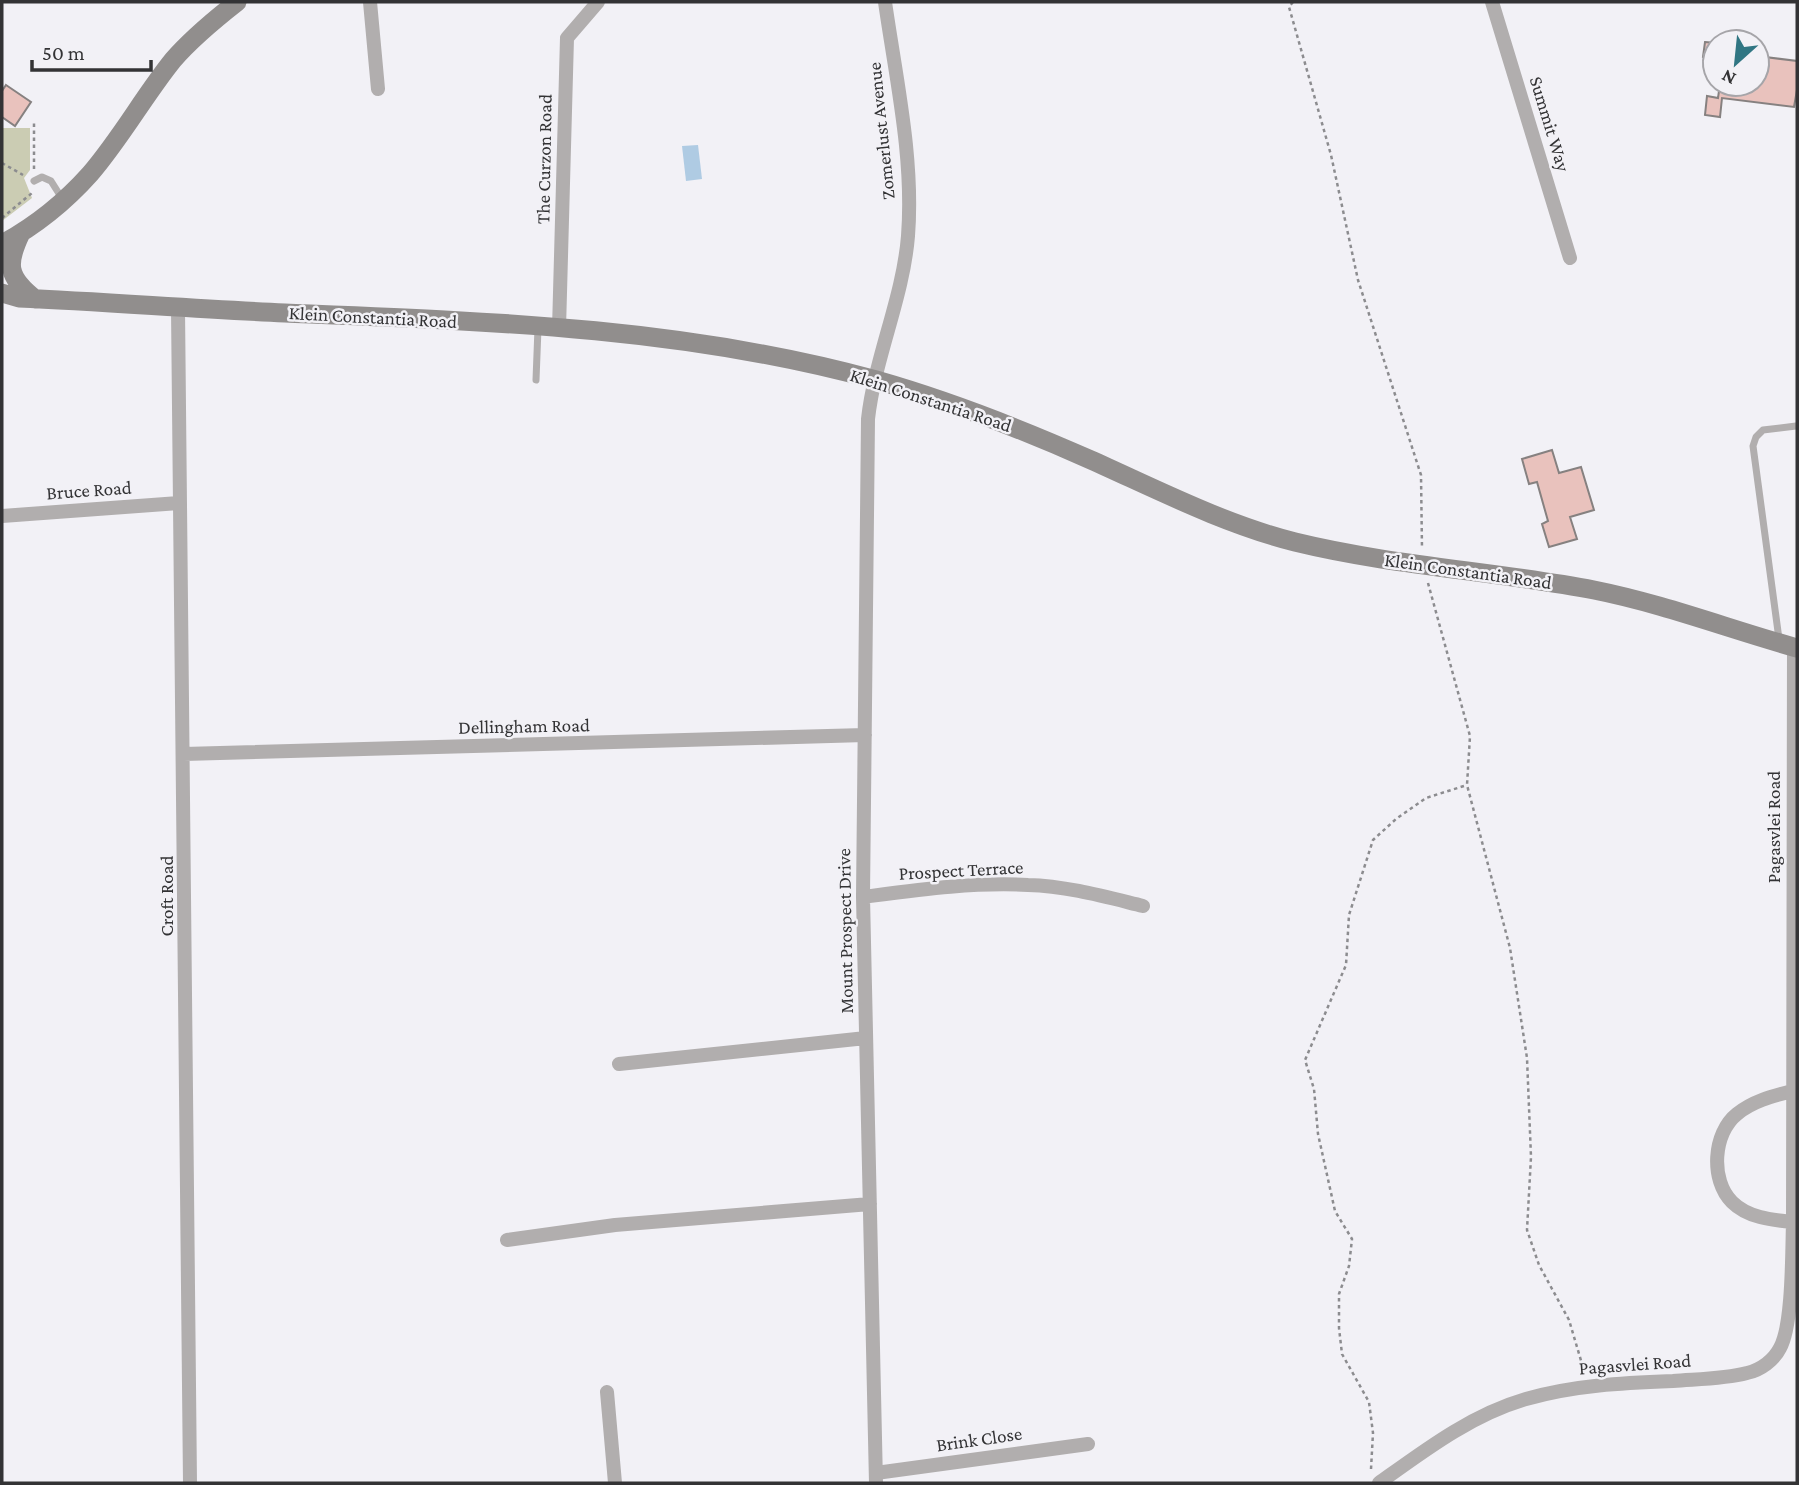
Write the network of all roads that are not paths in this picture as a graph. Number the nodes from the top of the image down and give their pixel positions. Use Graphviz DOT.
graph roads {
  1 [pos="237,2"];
  2 [pos="370,2"];
  3 [pos="598,2"];
  4 [pos="884,2"];
  5 [pos="1492,2"];
  6 [pos="379,89"];
  7 [pos="34,181"];
  8 [pos="64,201"];
  9 [pos="21,233"];
  10 [pos="2,244"];
  11 [pos="1570,258"];
  12 [pos="2,278"];
  13 [pos="2,293"];
  14 [pos="35,299"];
  15 [pos="178,309"];
  16 [pos="538,327"];
  17 [pos="559,329"];
  18 [pos="874,379"];
  19 [pos="536,380"];
  20 [pos="1796,426"];
  21 [pos="179,503"];
  22 [pos="2,516"];
  23 [pos="1790,646"];
  24 [pos="865,735"];
  25 [pos="184,754"];
  26 [pos="863,897"];
  27 [pos="1143,906"];
  28 [pos="866,1038"];
  29 [pos="619,1064"];
  30 [pos="1792,1091"];
  31 [pos="870,1204"];
  32 [pos="1795,1224"];
  33 [pos="507,1240"];
  34 [pos="607,1392"];
  35 [pos="1088,1444"];
  36 [pos="1375,1477"];
  37 [pos="876,1478"];
  38 [pos="190,1483"];
  39 [pos="615,1483"];
  1 -- 8 [label="street"];
  2 -- 6 [label="street"];
  3 -- 17 [label="street, The Curzon Road"];
  4 -- 18 [label="street, Zomerlust Avenue"];
  5 -- 11 [label="street, Summit Way"];
  7 -- 8 [label="lane"];
  8 -- 9 [label="street"];
  9 -- 10 [label="street"];
  9 -- 14 [label="street"];
  12 -- 14 [label="street, Klein Constantia Road"];
  13 -- 14 [label="street, Klein Constantia Road"];
  14 -- 15 [label="street, Klein Constantia Road"];
  15 -- 16 [label="street, Klein Constantia Road"];
  15 -- 21 [label="street, Croft Road"];
  16 -- 17 [label="street, Klein Constantia Road"];
  16 -- 19 [label="lane"];
  17 -- 18 [label="street, Klein Constantia Road"];
  18 -- 23 [label="street, Klein Constantia Road"];
  18 -- 24 [label="street, Mount Prospect Drive"];
  20 -- 23 [label="lane"];
  21 -- 22 [label="street, Bruce Road"];
  21 -- 25 [label="street, Croft Road"];
  23 -- 30 [label="street, Pagasvlei Road"];
  24 -- 25 [label="street, Dellingham Road"];
  24 -- 26 [label="street, Mount Prospect Drive"];
  25 -- 38 [label="street, Croft Road"];
  26 -- 27 [label="street, Prospect Terrace"];
  26 -- 28 [label="street, Mount Prospect Drive"];
  28 -- 29 [label="street"];
  28 -- 31 [label="street, Mount Prospect Drive"];
  30 -- 32 [label="street, Pagasvlei Road"];
  30 -- 32 [label="street"];
  31 -- 33 [label="street"];
  31 -- 37 [label="street, Mount Prospect Drive"];
  32 -- 36 [label="street, Pagasvlei Road"];
  34 -- 39 [label="street"];
  35 -- 37 [label="street, Brink Close"];
}
